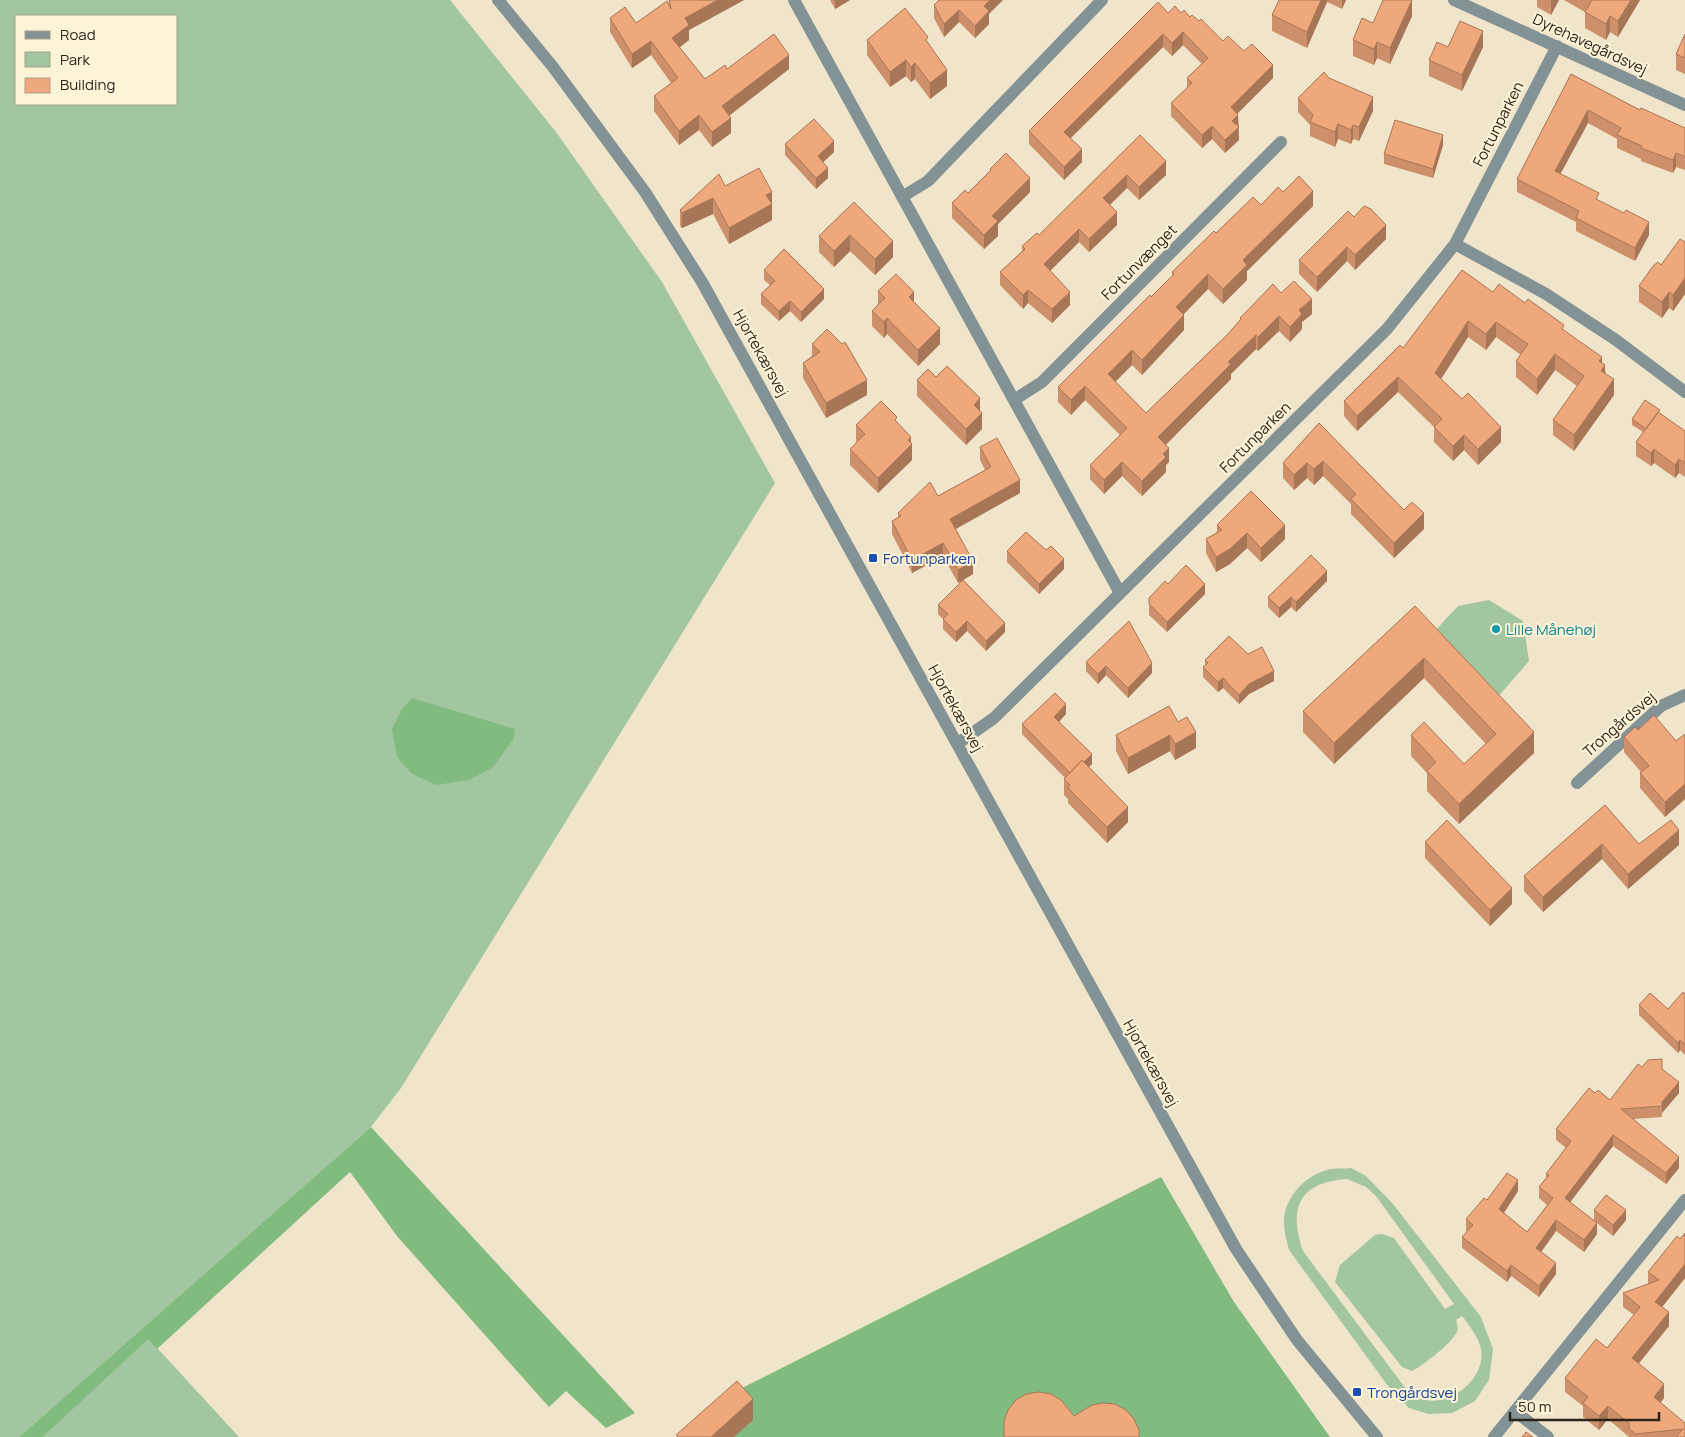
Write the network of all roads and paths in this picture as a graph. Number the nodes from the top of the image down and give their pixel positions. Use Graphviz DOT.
graph roads {
  1 [pos="498,0"];
  2 [pos="794,0"];
  3 [pos="1102,0"];
  4 [pos="1454,0"];
  5 [pos="1557,46"];
  6 [pos="1685,105"];
  7 [pos="1281,142"];
  8 [pos="902,197"];
  9 [pos="1455,244"];
  10 [pos="1685,392"];
  11 [pos="1014,400"];
  12 [pos="1120,593"];
  13 [pos="1685,695"];
  14 [pos="957,744"];
  15 [pos="1577,783"];
  16 [pos="1685,1200"];
  17 [pos="1516,1412"];
  18 [pos="1377,1437"];
  19 [pos="1494,1437"];
  20 [pos="1548,1437"];
  1 -- 14 [label="street, Hjortekærsvej"];
  2 -- 8 [label="street"];
  3 -- 8 [label="street"];
  4 -- 5 [label="street, Dyrehavegårdsvej"];
  5 -- 6 [label="street, Dyrehavegårdsvej"];
  5 -- 9 [label="street, Fortunparken"];
  7 -- 11 [label="street, Fortunvænget"];
  8 -- 11 [label="street"];
  9 -- 10 [label="street"];
  9 -- 12 [label="street, Fortunparken"];
  11 -- 12 [label="street"];
  12 -- 14 [label="street, Fortunparken"];
  13 -- 15 [label="street, Trongårdsvej"];
  14 -- 18 [label="street, Hjortekærsvej"];
  16 -- 17 [label="street"];
  17 -- 19 [label="street"];
  17 -- 20 [label="street"];
}
